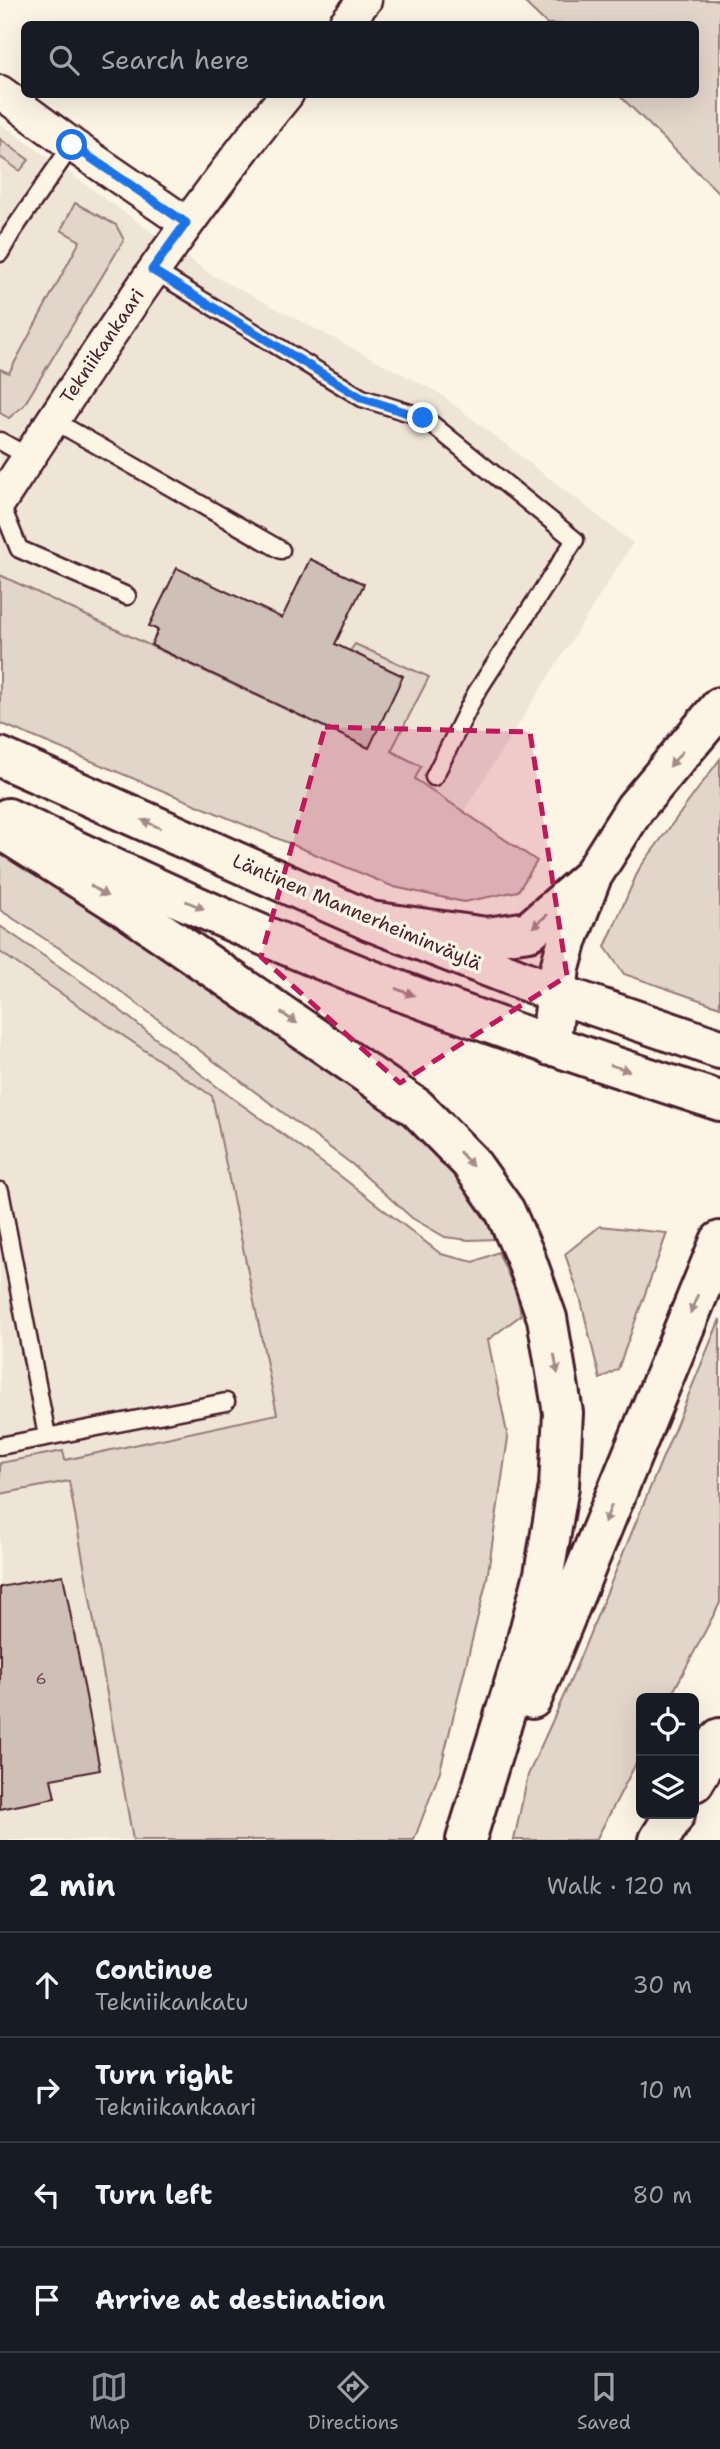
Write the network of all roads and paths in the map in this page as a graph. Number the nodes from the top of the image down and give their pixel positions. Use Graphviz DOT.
graph roads {
  1 [pos="365,0"];
  2 [pos="348,21"];
  3 [pos="0,92"];
  4 [pos="284,98"];
  5 [pos="72,145"];
  6 [pos="186,223"];
  7 [pos="6,229"];
  8 [pos="0,253"];
  9 [pos="152,270"];
  10 [pos="53,420"];
  11 [pos="0,441"];
  12 [pos="29,457"];
  13 [pos="0,501"];
  14 [pos="281,550"];
  15 [pos="127,596"];
  16 [pos="720,707"];
  17 [pos="0,757"];
  18 [pos="434,777"];
  19 [pos="0,814"];
  20 [pos="0,829"];
  21 [pos="592,876"];
  22 [pos="370,921"];
  23 [pos="556,993"];
  24 [pos="550,1046"];
  25 [pos="720,1049"];
  26 [pos="720,1101"];
  27 [pos="0,1191"];
  28 [pos="720,1241"];
  29 [pos="226,1402"];
  30 [pos="47,1436"];
  31 [pos="0,1446"];
  32 [pos="720,1738"];
  33 [pos="699,1774"];
  34 [pos="672,1819"];
  35 [pos="466,1840"];
  36 [pos="475,1840"];
  37 [pos="659,1840"];
  1 -- 2 [label="street"];
  3 -- 5 [label="street"];
  4 -- 6 [label="street, Tekniikankaari"];
  5 -- 6 [label="street"];
  5 -- 7 [label="lane"];
  6 -- 9 [label="street, Tekniikankaari"];
  7 -- 8 [label="lane"];
  9 -- 10 [label="street, Tekniikankaari"];
  9 -- 18 [label="lane"];
  10 -- 12 [label="street, Tekniikankaari"];
  10 -- 14 [label="lane"];
  11 -- 12 [label="lane"];
  12 -- 13 [label="street, Tekniikankaari"];
  13 -- 15 [label="lane"];
  16 -- 21 [label="main road, one-way"];
  22 -- 17 [label="main road, Läntinen Mannerheiminväylä, one-way"];
  19 -- 24 [label="main road, one-way"];
  20 -- 35 [label="main road, one-way"];
  21 -- 22 [label="main road, one-way"];
  21 -- 23 [label="main road"];
  22 -- 23 [label="main road, Läntinen Mannerheiminväylä"];
  23 -- 24 [label="main road"];
  23 -- 25 [label="main road, Läntinen Mannerheiminväylä"];
  24 -- 26 [label="main road, one-way"];
  27 -- 30 [label="lane"];
  28 -- 36 [label="main road, one-way"];
  29 -- 30 [label="lane"];
  30 -- 31 [label="lane"];
  32 -- 33 [label="main road"];
  34 -- 37 [label="main road"];
}
